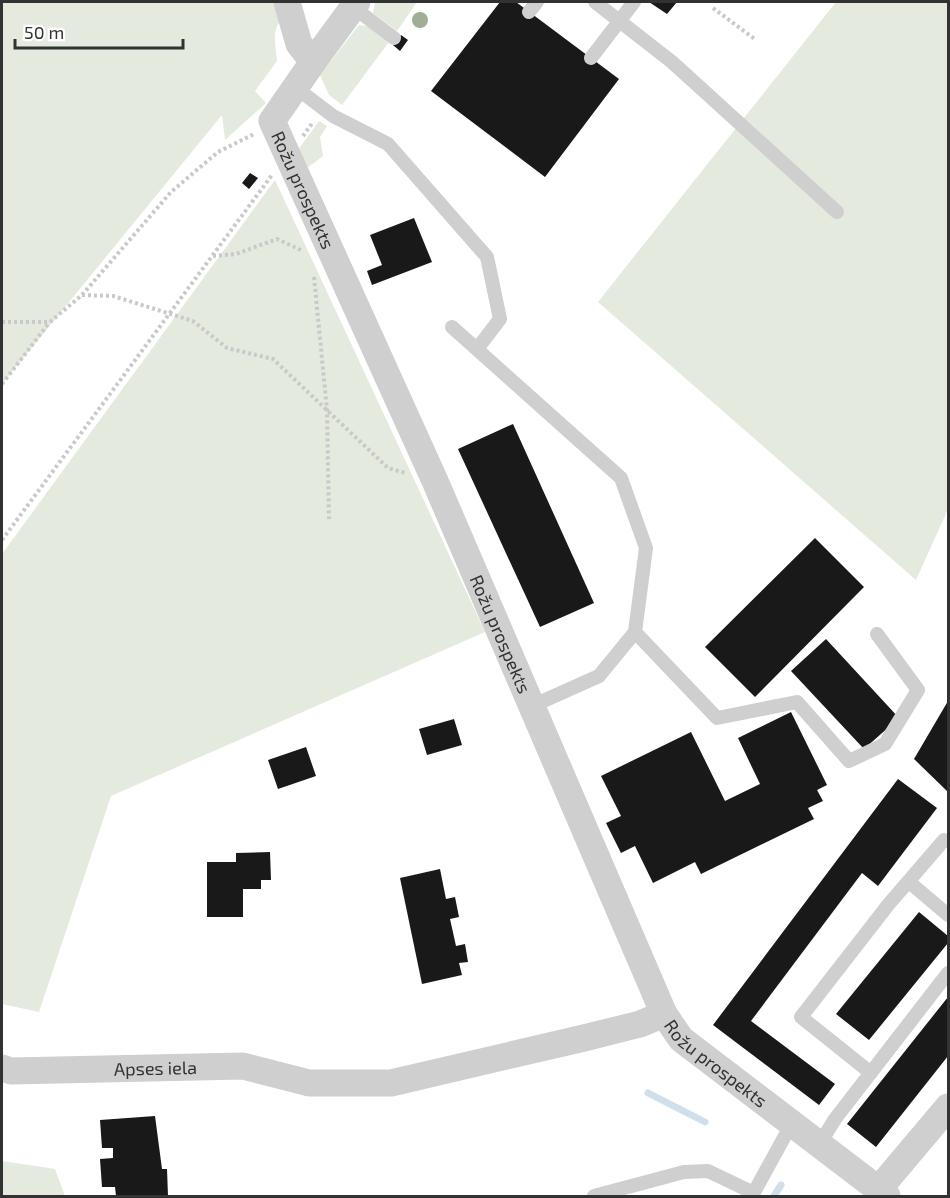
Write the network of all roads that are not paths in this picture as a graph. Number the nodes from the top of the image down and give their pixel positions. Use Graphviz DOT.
graph roads {
  1 [pos="287,2"];
  2 [pos="595,2"];
  3 [pos="634,2"];
  4 [pos="355,4"];
  5 [pos="619,21"];
  6 [pos="394,38"];
  7 [pos="591,58"];
  8 [pos="313,62"];
  9 [pos="296,87"];
  10 [pos="837,212"];
  11 [pos="452,327"];
  12 [pos="477,349"];
  13 [pos="635,632"];
  14 [pos="877,634"];
  15 [pos="532,706"];
  16 [pos="944,840"];
  17 [pos="909,882"];
  18 [pos="948,915"];
  19 [pos="948,973"];
  20 [pos="664,1014"];
  21 [pos="2,1068"];
  22 [pos="871,1073"];
  23 [pos="948,1107"];
  24 [pos="792,1123"];
  25 [pos="819,1145"];
  26 [pos="879,1194"];
  27 [pos="753,1195"];
  28 [pos="594,1197"];
  1 -- 8 [label="street"];
  2 -- 5 [label="lane"];
  3 -- 5 [label="lane"];
  4 -- 6 [label="lane"];
  4 -- 8 [label="street, Rožu prospekts"];
  5 -- 7 [label="lane"];
  5 -- 10 [label="lane"];
  8 -- 9 [label="street, Rožu prospekts"];
  9 -- 12 [label="lane"];
  9 -- 15 [label="street, Rožu prospekts"];
  11 -- 12 [label="lane"];
  12 -- 13 [label="lane"];
  13 -- 14 [label="lane"];
  13 -- 15 [label="lane"];
  15 -- 20 [label="street, Rožu prospekts"];
  16 -- 17 [label="lane"];
  17 -- 18 [label="lane"];
  17 -- 22 [label="lane"];
  19 -- 22 [label="lane"];
  20 -- 21 [label="street, Apses iela"];
  20 -- 24 [label="street, Rožu prospekts"];
  22 -- 25 [label="lane"];
  23 -- 26 [label="street"];
  24 -- 25 [label="street, Rožu prospekts"];
  24 -- 27 [label="lane"];
  25 -- 26 [label="street, Rožu prospekts"];
  27 -- 28 [label="lane"];
}
